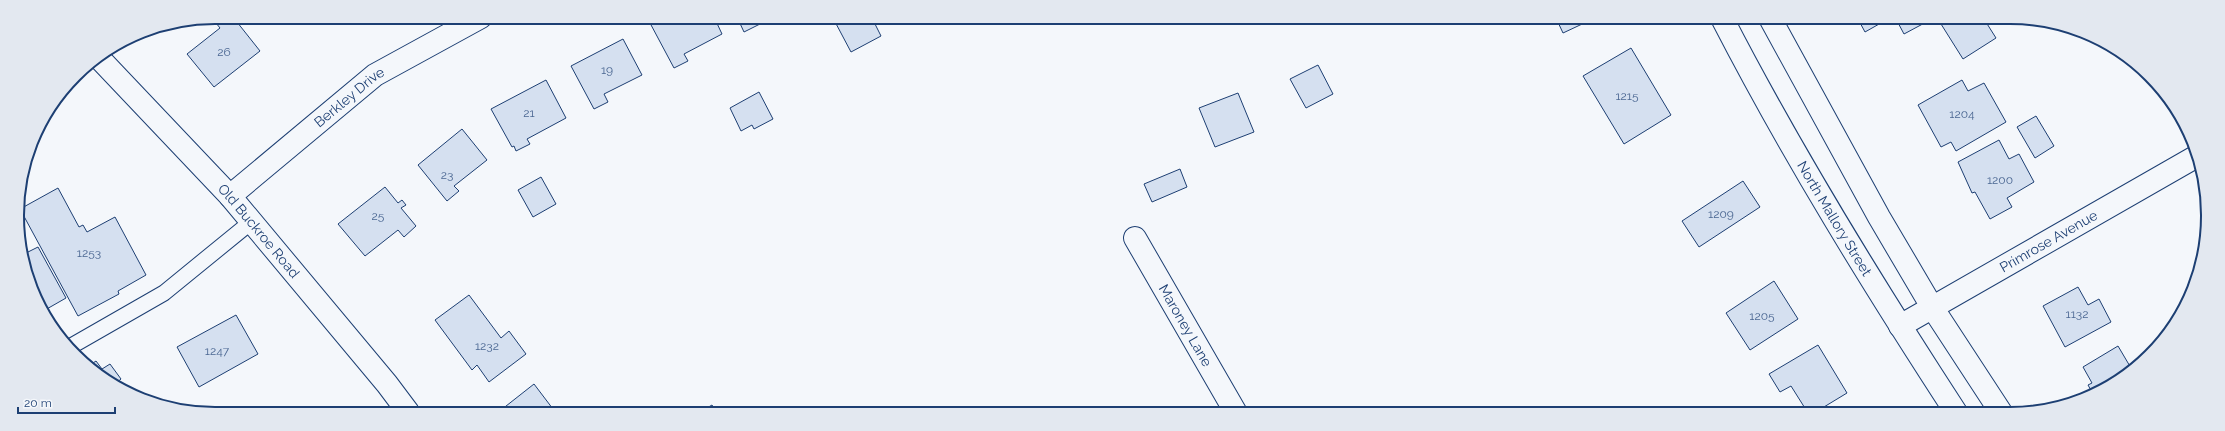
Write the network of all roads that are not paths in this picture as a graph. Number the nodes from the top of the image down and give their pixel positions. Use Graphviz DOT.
graph roads {
  1 [pos="468,24"];
  2 [pos="1725,24"];
  3 [pos="1773,24"];
  4 [pos="102,61"];
  5 [pos="2192,159"];
  6 [pos="230,196"];
  7 [pos="252,222"];
  8 [pos="1135,238"];
  9 [pos="1932,307"];
  10 [pos="1900,326"];
  11 [pos="74,344"];
  12 [pos="404,407"];
  13 [pos="1233,407"];
  14 [pos="1952,407"];
  15 [pos="1997,407"];
  1 -- 6 [label="street, Berkley Drive"];
  2 -- 10 [label="street, North Mallory Street"];
  3 -- 9 [label="street"];
  4 -- 6 [label="street, Old Buckroe Road"];
  5 -- 9 [label="street, Primrose Avenue"];
  6 -- 7 [label="street, Old Buckroe Road"];
  7 -- 11 [label="lane"];
  7 -- 12 [label="street, Old Buckroe Road"];
  8 -- 13 [label="street, Maroney Lane"];
  9 -- 10 [label="street, Primrose Avenue"];
  9 -- 15 [label="street"];
  10 -- 14 [label="street, North Mallory Street"];
}
